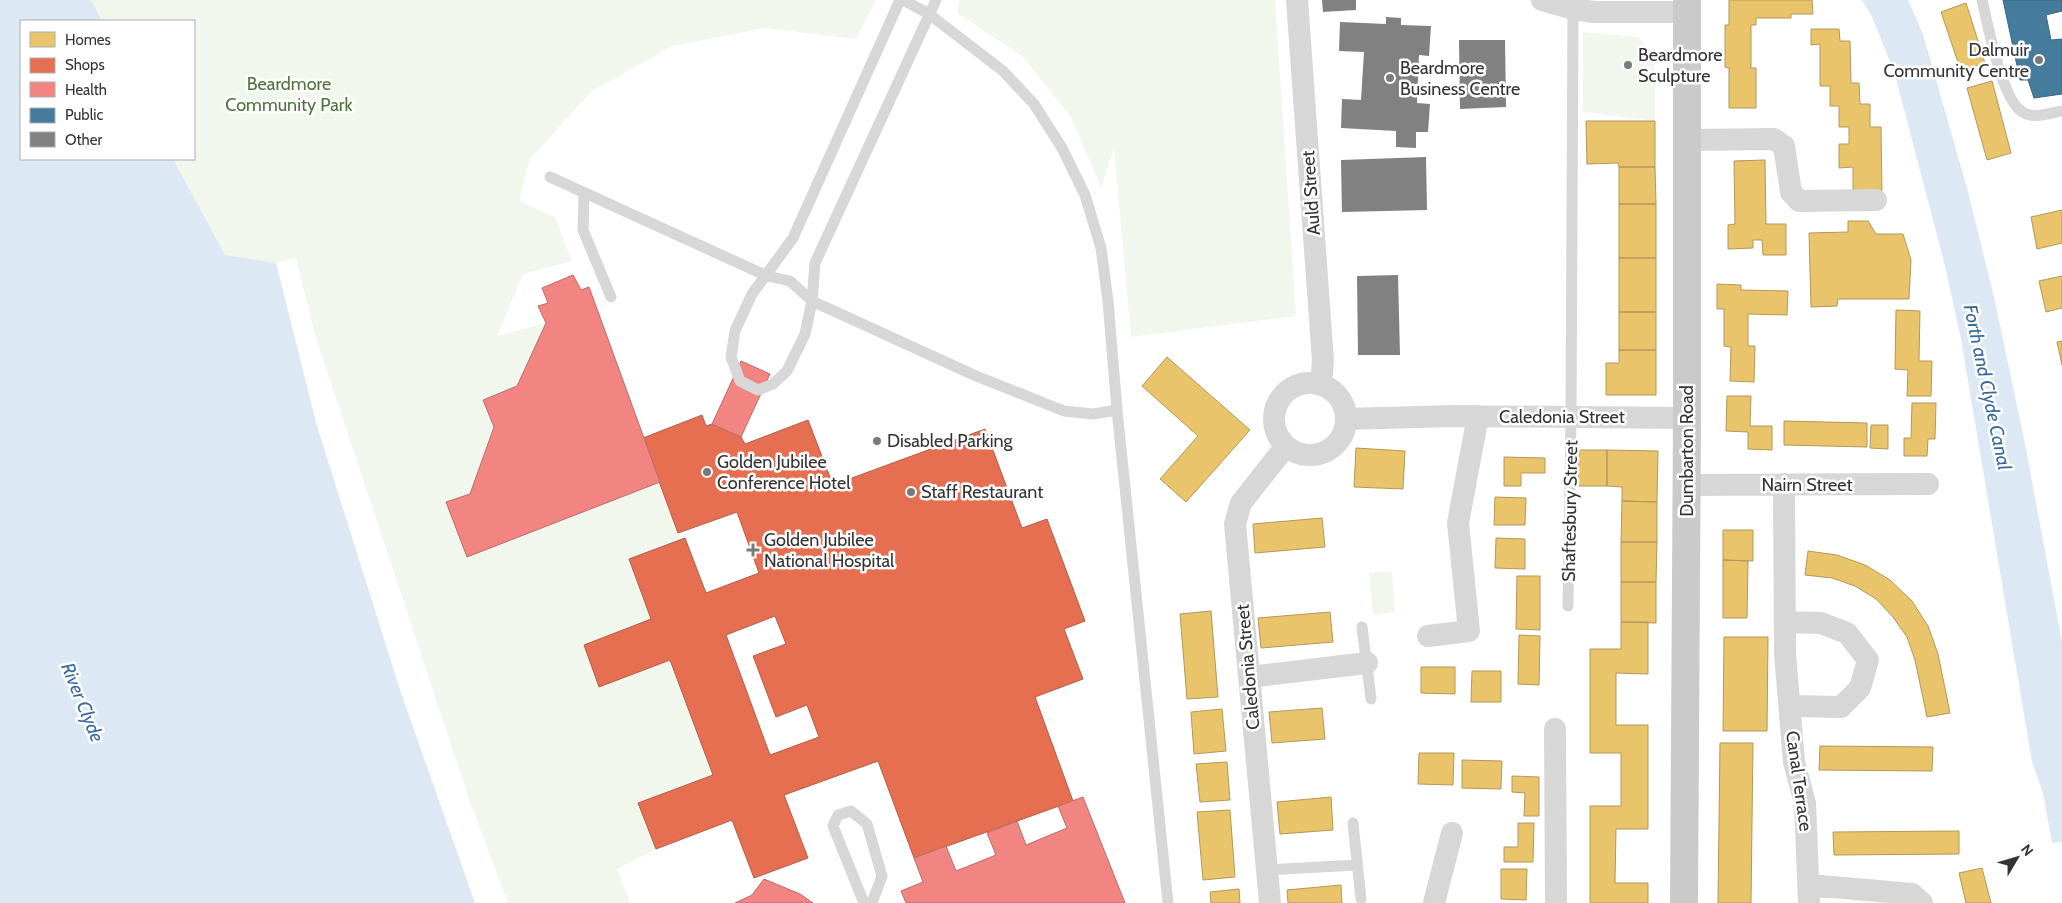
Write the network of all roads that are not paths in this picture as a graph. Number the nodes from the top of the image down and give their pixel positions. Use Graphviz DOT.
graph roads {
  1 [pos="902,0"];
  2 [pos="936,0"];
  3 [pos="1297,0"];
  4 [pos="1542,0"];
  5 [pos="1982,0"];
  6 [pos="1687,6"];
  7 [pos="1573,9"];
  8 [pos="929,14"];
  9 [pos="2062,111"];
  10 [pos="1688,140"];
  11 [pos="550,178"];
  12 [pos="584,193"];
  13 [pos="1876,200"];
  14 [pos="767,276"];
  15 [pos="611,297"];
  16 [pos="812,301"];
  17 [pos="1321,385"];
  18 [pos="1117,410"];
  19 [pos="1478,416"];
  20 [pos="1571,417"];
  21 [pos="1687,418"];
  22 [pos="1346,420"];
  23 [pos="1286,446"];
  24 [pos="1784,484"];
  25 [pos="1928,484"];
  26 [pos="1687,485"];
  27 [pos="1568,606"];
  28 [pos="1785,622"];
  29 [pos="1362,627"];
  30 [pos="1428,636"];
  31 [pos="1366,663"];
  32 [pos="1249,677"];
  33 [pos="1371,699"];
  34 [pos="1790,706"];
  35 [pos="1555,729"];
  36 [pos="1353,823"];
  37 [pos="1452,834"];
  38 [pos="1357,865"];
  39 [pos="1267,870"];
  40 [pos="1809,894"];
  41 [pos="1886,897"];
  42 [pos="1361,899"];
  43 [pos="864,903"];
  44 [pos="872,903"];
  45 [pos="1168,903"];
  46 [pos="1270,903"];
  47 [pos="1434,903"];
  48 [pos="1556,903"];
  49 [pos="1684,903"];
  50 [pos="1922,903"];
  1 -- 8 [label="lane"];
  1 -- 14 [label="lane"];
  2 -- 8 [label="lane"];
  3 -- 17 [label="street, Auld Street"];
  4 -- 7 [label="street"];
  5 -- 9 [label="lane"];
  6 -- 7 [label="street"];
  6 -- 10 [label="main road, Dumbarton Road"];
  7 -- 20 [label="lane, Shaftesbury Street"];
  8 -- 16 [label="lane"];
  8 -- 18 [label="lane"];
  10 -- 13 [label="street"];
  10 -- 21 [label="main road, Dumbarton Road"];
  11 -- 12 [label="lane"];
  12 -- 14 [label="lane"];
  12 -- 15 [label="lane"];
  14 -- 16 [label="lane"];
  14 -- 16 [label="lane"];
  16 -- 18 [label="lane"];
  17 -- 22 [label="street"];
  17 -- 23 [label="street"];
  18 -- 45 [label="lane"];
  19 -- 20 [label="street, Caledonia Street"];
  19 -- 22 [label="street, Caledonia Street"];
  19 -- 30 [label="street"];
  20 -- 21 [label="street, Caledonia Street"];
  20 -- 27 [label="lane, Shaftesbury Street"];
  21 -- 26 [label="main road, Dumbarton Road"];
  22 -- 23 [label="street"];
  23 -- 32 [label="street, Caledonia Street"];
  24 -- 25 [label="street, Nairn Street"];
  24 -- 26 [label="street, Nairn Street"];
  24 -- 28 [label="street, Canal Terrace"];
  26 -- 49 [label="main road, Dumbarton Road"];
  28 -- 34 [label="street, Canal Terrace"];
  28 -- 34 [label="street, Canal Terrace"];
  29 -- 31 [label="lane"];
  31 -- 32 [label="street"];
  31 -- 33 [label="lane"];
  32 -- 39 [label="street, Caledonia Street"];
  34 -- 40 [label="street, Canal Terrace"];
  35 -- 48 [label="street"];
  36 -- 38 [label="lane"];
  37 -- 47 [label="street"];
  38 -- 39 [label="lane"];
  38 -- 42 [label="lane"];
  39 -- 46 [label="street, Caledonia Street"];
  40 -- 41 [label="street, Canal Terrace"];
  41 -- 50 [label="street, Canal Terrace"];
  43 -- 44 [label="lane"];
}
